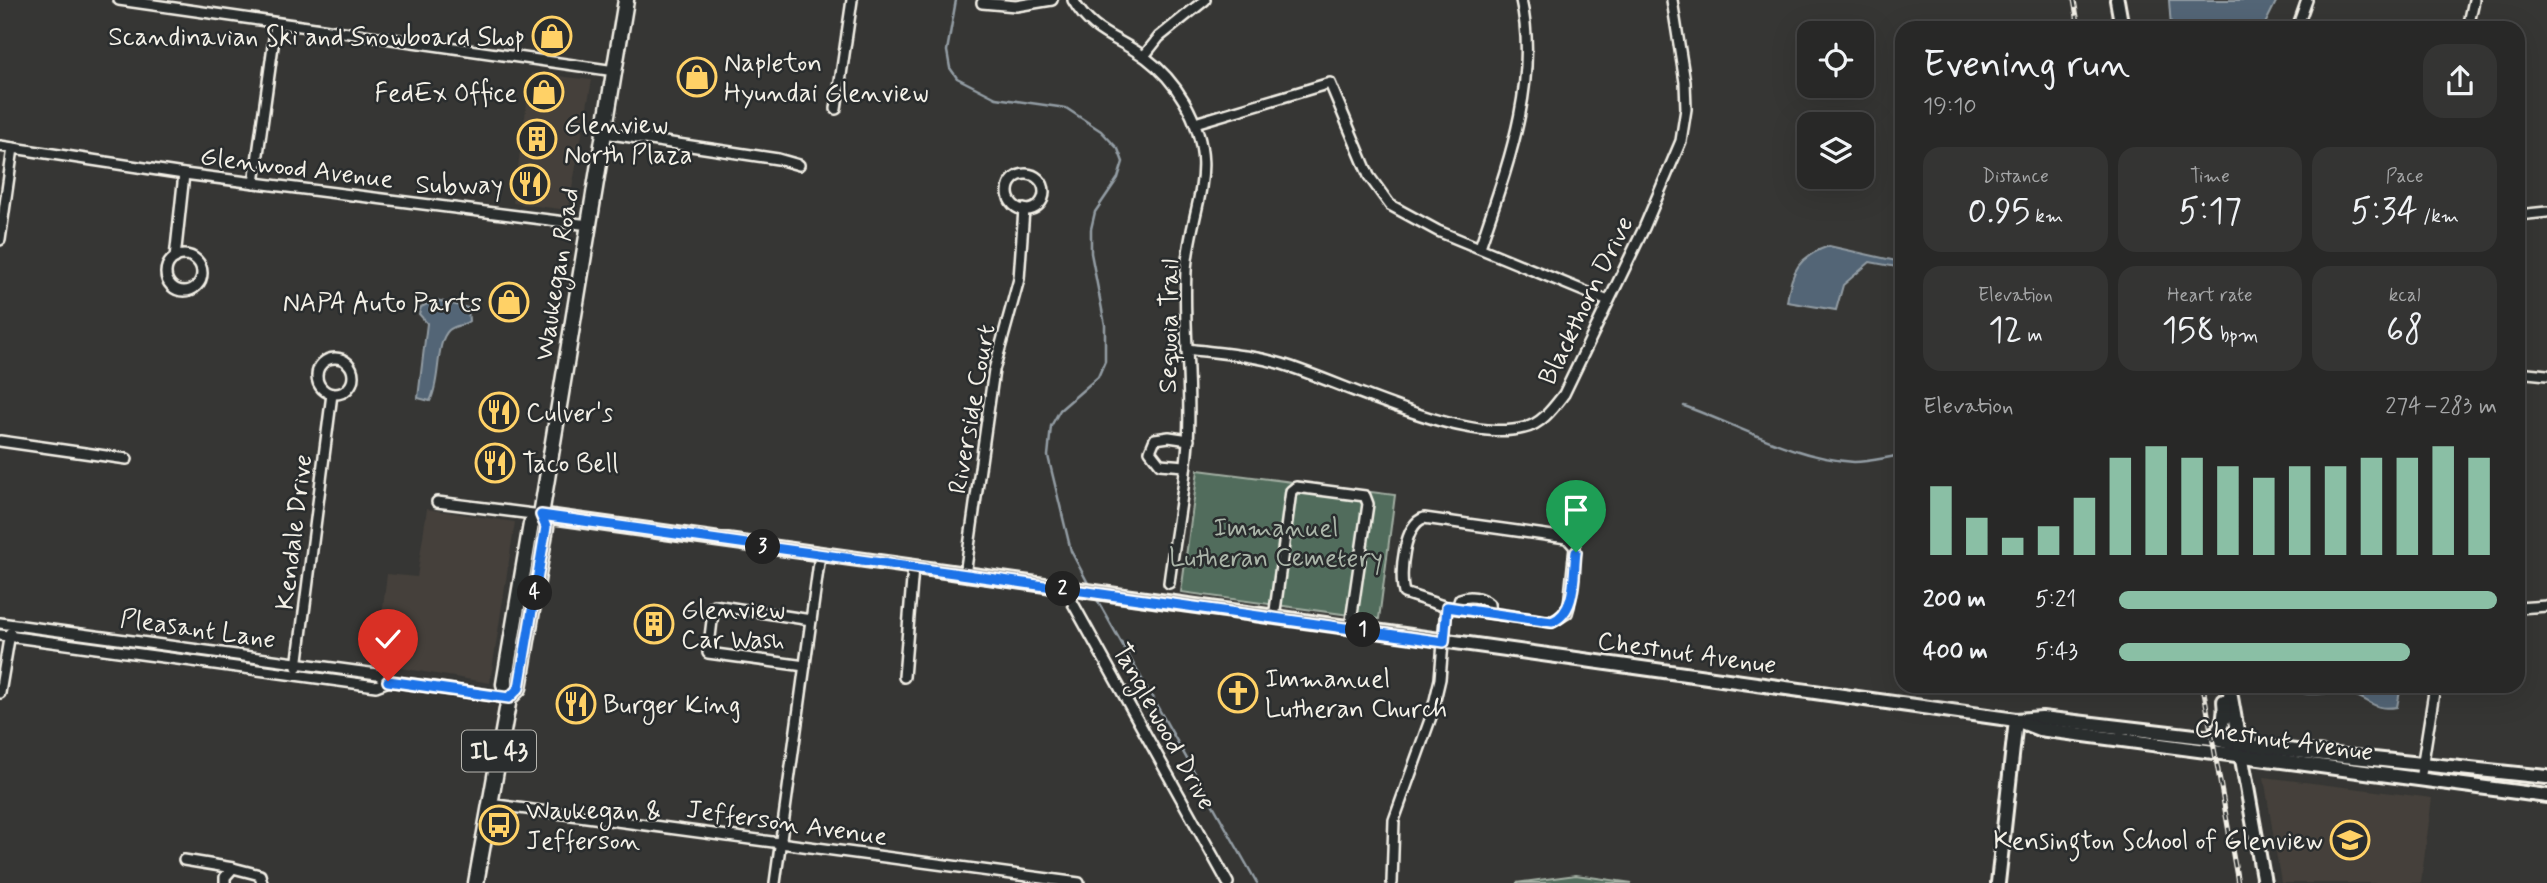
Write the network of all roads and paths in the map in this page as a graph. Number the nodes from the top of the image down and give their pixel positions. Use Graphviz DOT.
graph roads {
  1 [pos="119,0"];
  2 [pos="626,0"];
  3 [pos="852,0"];
  4 [pos="1052,0"];
  5 [pos="1073,0"];
  6 [pos="1205,0"];
  7 [pos="1521,0"];
  8 [pos="1672,0"];
  9 [pos="2117,0"];
  10 [pos="2307,0"];
  11 [pos="2474,0"];
  12 [pos="982,3"];
  13 [pos="2121,21"];
  14 [pos="2300,21"];
  15 [pos="2470,21"];
  16 [pos="276,24"];
  17 [pos="1144,56"];
  18 [pos="614,71"];
  19 [pos="836,109"];
  20 [pos="1195,123"];
  21 [pos="604,133"];
  22 [pos="0,146"];
  23 [pos="13,148"];
  24 [pos="799,165"];
  25 [pos="184,174"];
  26 [pos="254,183"];
  27 [pos="1024,209"];
  28 [pos="2547,212"];
  29 [pos="2525,214"];
  30 [pos="589,225"];
  31 [pos="0,240"];
  32 [pos="1480,247"];
  33 [pos="175,258"];
  34 [pos="1608,301"];
  35 [pos="1187,349"];
  36 [pos="2525,373"];
  37 [pos="2547,375"];
  38 [pos="332,394"];
  39 [pos="1189,440"];
  40 [pos="0,441"];
  41 [pos="127,459"];
  42 [pos="1185,466"];
  43 [pos="437,502"];
  44 [pos="541,515"];
  45 [pos="820,555"];
  46 [pos="913,568"];
  47 [pos="965,575"];
  48 [pos="1169,583"];
  49 [pos="1065,589"];
  50 [pos="2547,606"];
  51 [pos="1452,607"];
  52 [pos="2525,608"];
  53 [pos="1274,618"];
  54 [pos="811,620"];
  55 [pos="0,623"];
  56 [pos="11,624"];
  57 [pos="1350,628"];
  58 [pos="50,629"];
  59 [pos="5,636"];
  60 [pos="48,642"];
  61 [pos="1444,642"];
  62 [pos="297,663"];
  63 [pos="805,666"];
  64 [pos="296,675"];
  65 [pos="904,677"];
  66 [pos="388,681"];
  67 [pos="0,693"];
  68 [pos="2222,693"];
  69 [pos="2230,693"];
  70 [pos="2434,693"];
  71 [pos="509,698"];
  72 [pos="2016,720"];
  73 [pos="2213,738"];
  74 [pos="2240,751"];
  75 [pos="2424,765"];
  76 [pos="2547,777"];
  77 [pos="2420,780"];
  78 [pos="2547,796"];
  79 [pos="489,804"];
  80 [pos="781,843"];
  81 [pos="184,860"];
  82 [pos="233,868"];
  83 [pos="225,883"];
  84 [pos="262,883"];
  85 [pos="476,883"];
  86 [pos="775,883"];
  87 [pos="1079,883"];
  88 [pos="1228,883"];
  89 [pos="1392,883"];
  90 [pos="1998,883"];
  91 [pos="2264,883"];
  1 -- 16 [label="street"];
  2 -- 18 [label="main road, Waukegan Road / IL 43"];
  3 -- 19 [label="street"];
  4 -- 12 [label="street"];
  5 -- 17 [label="street, Sequoia Trail"];
  6 -- 17 [label="street"];
  7 -- 32 [label="street"];
  8 -- 34 [label="street, Blackthorn Drive"];
  9 -- 13 [label="street"];
  10 -- 14 [label="street"];
  11 -- 15 [label="street"];
  16 -- 18 [label="street"];
  16 -- 26 [label="street"];
  17 -- 20 [label="street, Sequoia Trail"];
  18 -- 21 [label="main road, Waukegan Road / IL 43"];
  20 -- 32 [label="street"];
  20 -- 35 [label="street, Sequoia Trail"];
  21 -- 24 [label="street"];
  21 -- 30 [label="main road, Waukegan Road / IL 43"];
  22 -- 23 [label="street, Glenwood Avenue"];
  23 -- 25 [label="street, Glenwood Avenue"];
  23 -- 31 [label="street"];
  25 -- 26 [label="street, Glenwood Avenue"];
  25 -- 33 [label="street"];
  26 -- 30 [label="street, Glenwood Avenue"];
  27 -- 27 [label="street, Riverside Court"];
  27 -- 47 [label="street, Riverside Court"];
  28 -- 29 [label="street"];
  30 -- 44 [label="main road, Waukegan Road / IL 43"];
  32 -- 34 [label="street"];
  33 -- 33 [label="street"];
  34 -- 35 [label="street, Blackthorn Drive"];
  35 -- 39 [label="street, Sequoia Trail"];
  36 -- 37 [label="street"];
  38 -- 38 [label="street"];
  38 -- 62 [label="street, Kendale Drive"];
  39 -- 42 [label="street, Sequoia Trail"];
  39 -- 42 [label="street"];
  40 -- 41 [label="street"];
  42 -- 48 [label="street, Sequoia Trail"];
  43 -- 44 [label="street, Chestnut Avenue"];
  44 -- 45 [label="street, Chestnut Avenue"];
  44 -- 71 [label="main road, Waukegan Road / IL 43"];
  45 -- 46 [label="street, Chestnut Avenue"];
  45 -- 54 [label="street"];
  46 -- 47 [label="street, Chestnut Avenue"];
  46 -- 65 [label="street"];
  47 -- 49 [label="street, Chestnut Avenue"];
  49 -- 53 [label="street, Chestnut Avenue"];
  49 -- 88 [label="street, Tanglewood Drive"];
  50 -- 52 [label="street"];
  51 -- 51 [label="street"];
  51 -- 61 [label="street"];
  53 -- 57 [label="street, Chestnut Avenue"];
  53 -- 57 [label="street"];
  54 -- 63 [label="street"];
  54 -- 63 [label="street"];
  55 -- 56 [label="street, Pleasant Lane"];
  56 -- 58 [label="street, Pleasant Lane"];
  56 -- 59 [label="street"];
  57 -- 61 [label="street, Chestnut Avenue"];
  58 -- 60 [label="street"];
  58 -- 62 [label="street, Pleasant Lane"];
  59 -- 60 [label="street, Pleasant Lane"];
  59 -- 67 [label="street"];
  60 -- 64 [label="street, Pleasant Lane"];
  61 -- 72 [label="street, Chestnut Avenue"];
  61 -- 89 [label="street"];
  62 -- 64 [label="street, Kendale Drive"];
  62 -- 66 [label="street, Pleasant Lane"];
  63 -- 80 [label="street"];
  64 -- 66 [label="street, Pleasant Lane"];
  66 -- 71 [label="street, Pleasant Lane"];
  68 -- 73 [label="street"];
  69 -- 74 [label="street"];
  70 -- 75 [label="street"];
  71 -- 79 [label="main road, Waukegan Road / IL 43"];
  72 -- 73 [label="street, Chestnut Avenue"];
  72 -- 74 [label="street, Chestnut Avenue"];
  72 -- 90 [label="street"];
  73 -- 74 [label="street, Chestnut Avenue"];
  74 -- 75 [label="street, Chestnut Avenue"];
  74 -- 77 [label="street, Chestnut Avenue"];
  74 -- 91 [label="street"];
  75 -- 76 [label="street, Chestnut Avenue"];
  75 -- 77 [label="street"];
  77 -- 78 [label="street, Chestnut Avenue"];
  79 -- 80 [label="street, Jefferson Avenue"];
  79 -- 85 [label="main road, Waukegan Road / IL 43"];
  80 -- 86 [label="street"];
  80 -- 87 [label="street, Jefferson Avenue"];
  81 -- 82 [label="street"];
  82 -- 83 [label="street"];
  82 -- 84 [label="street"];
}
